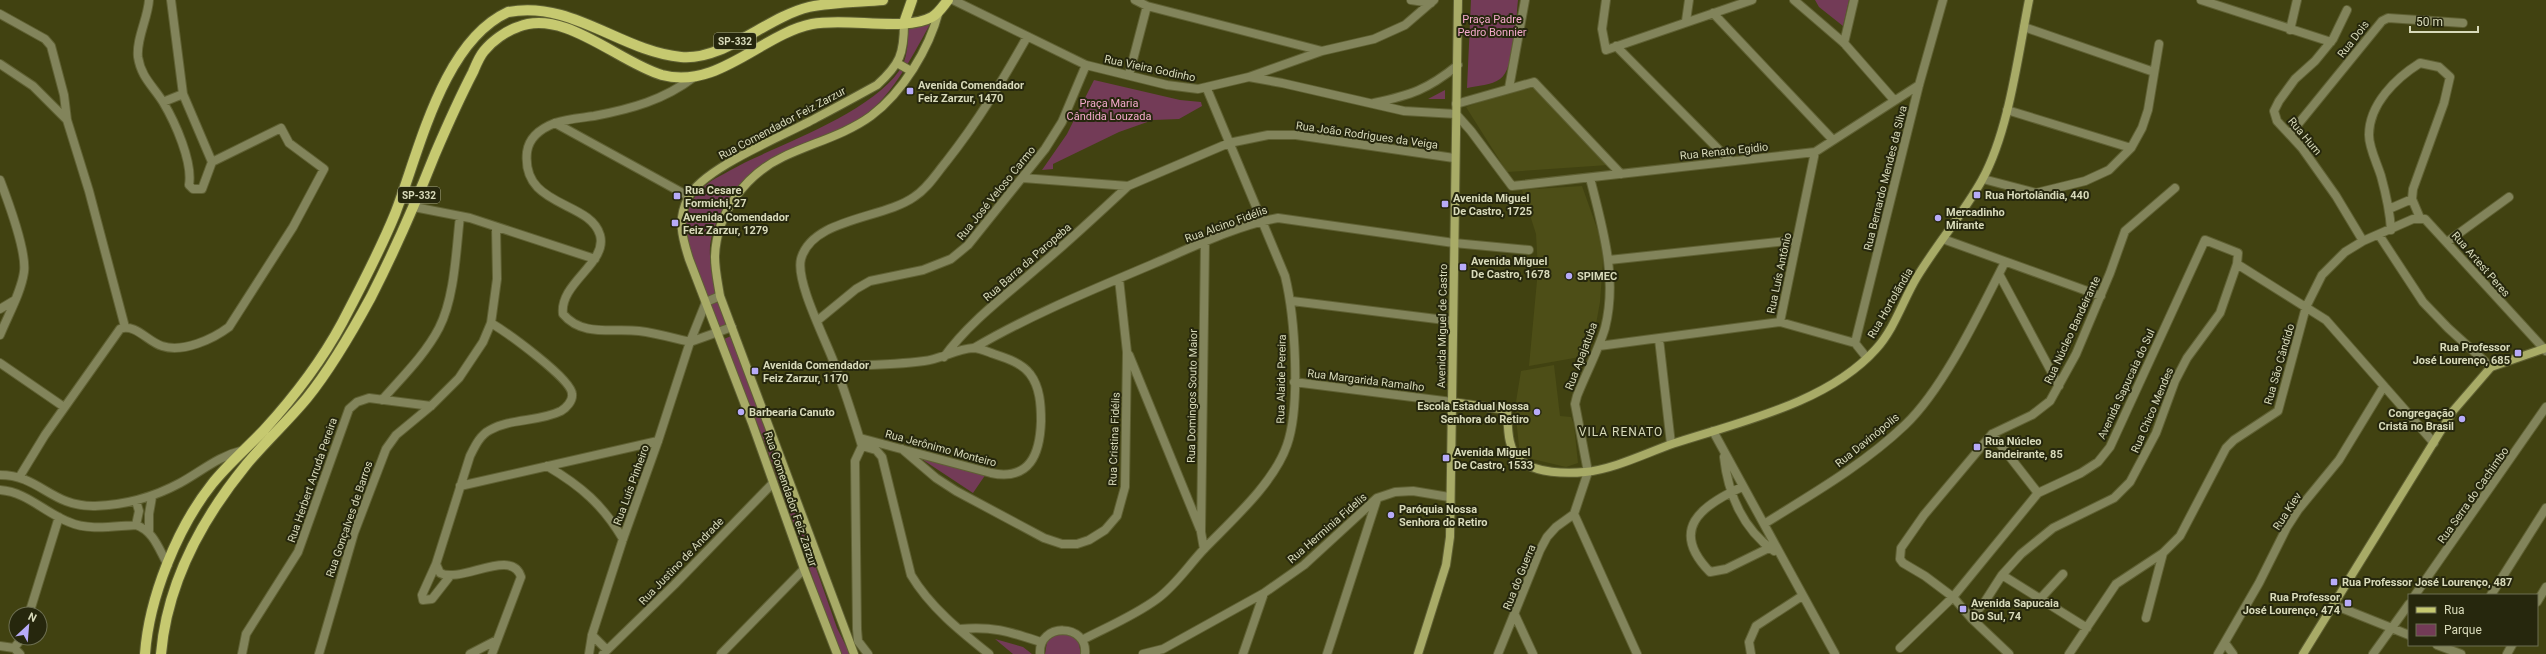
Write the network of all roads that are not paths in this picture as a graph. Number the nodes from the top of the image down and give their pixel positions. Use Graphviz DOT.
graph roads {
  1 [pos="149,0"];
  2 [pos="171,0"];
  3 [pos="884,0"];
  4 [pos="912,0"];
  5 [pos="948,0"];
  6 [pos="953,0"];
  7 [pos="1135,0"];
  8 [pos="1411,0"];
  9 [pos="1458,0"];
  10 [pos="1525,0"];
  11 [pos="1606,0"];
  12 [pos="1688,0"];
  13 [pos="1752,0"];
  14 [pos="1794,0"];
  15 [pos="1854,0"];
  16 [pos="1944,0"];
  17 [pos="2030,0"];
  18 [pos="2201,0"];
  19 [pos="2297,0"];
  20 [pos="1433,1"];
  21 [pos="1147,6"];
  22 [pos="2347,10"];
  23 [pos="939,11"];
  24 [pos="0,14"];
  25 [pos="1713,14"];
  26 [pos="1686,21"];
  27 [pos="904,23"];
  28 [pos="2463,23"];
  29 [pos="2024,27"];
  30 [pos="2290,30"];
  31 [pos="1027,37"];
  32 [pos="2331,42"];
  33 [pos="1844,43"];
  34 [pos="2159,44"];
  35 [pos="1616,46"];
  36 [pos="1322,51"];
  37 [pos="897,63"];
  38 [pos="0,64"];
  39 [pos="1086,65"];
  40 [pos="1458,65"];
  41 [pos="911,71"];
  42 [pos="2154,72"];
  43 [pos="1129,75"];
  44 [pos="694,77"];
  45 [pos="1249,77"];
  46 [pos="1919,85"];
  47 [pos="1508,88"];
  48 [pos="1207,89"];
  49 [pos="183,94"];
  50 [pos="1894,100"];
  51 [pos="163,102"];
  52 [pos="1373,103"];
  53 [pos="1456,104"];
  54 [pos="2007,110"];
  55 [pos="1456,114"];
  56 [pos="67,120"];
  57 [pos="555,123"];
  58 [pos="2290,134"];
  59 [pos="1833,140"];
  60 [pos="1230,143"];
  61 [pos="2131,148"];
  62 [pos="1815,152"];
  63 [pos="1454,158"];
  64 [pos="1730,161"];
  65 [pos="212,162"];
  66 [pos="1621,174"];
  67 [pos="1023,178"];
  68 [pos="1590,178"];
  69 [pos="1982,179"];
  70 [pos="0,180"];
  71 [pos="1128,186"];
  72 [pos="2175,188"];
  73 [pos="688,196"];
  74 [pos="2509,197"];
  75 [pos="2412,198"];
  76 [pos="414,207"];
  77 [pos="2389,209"];
  78 [pos="460,216"];
  79 [pos="2420,218"];
  80 [pos="1262,221"];
  81 [pos="496,227"];
  82 [pos="2391,230"];
  83 [pos="2379,235"];
  84 [pos="1943,239"];
  85 [pos="1797,240"];
  86 [pos="2363,241"];
  87 [pos="1205,242"];
  88 [pos="2447,242"];
  89 [pos="1454,243"];
  90 [pos="1529,250"];
  91 [pos="595,259"];
  92 [pos="1609,260"];
  93 [pos="2005,262"];
  94 [pos="2237,264"];
  95 [pos="1999,274"];
  96 [pos="1119,279"];
  97 [pos="720,296"];
  98 [pos="2101,296"];
  99 [pos="15,300"];
  100 [pos="1292,301"];
  101 [pos="706,302"];
  102 [pos="2306,307"];
  103 [pos="0,310"];
  104 [pos="817,321"];
  105 [pos="1453,321"];
  106 [pos="1780,322"];
  107 [pos="491,323"];
  108 [pos="125,327"];
  109 [pos="732,327"];
  110 [pos="717,333"];
  111 [pos="0,335"];
  112 [pos="1659,339"];
  113 [pos="690,342"];
  114 [pos="1855,343"];
  115 [pos="1599,346"];
  116 [pos="974,348"];
  117 [pos="2545,349"];
  118 [pos="1128,352"];
  119 [pos="944,357"];
  120 [pos="1867,358"];
  121 [pos="0,363"];
  122 [pos="836,366"];
  123 [pos="2491,367"];
  124 [pos="1294,382"];
  125 [pos="2059,386"];
  126 [pos="2384,386"];
  127 [pos="382,400"];
  128 [pos="1452,402"];
  129 [pos="432,406"];
  130 [pos="64,407"];
  131 [pos="2546,407"];
  132 [pos="1507,410"];
  133 [pos="1713,431"];
  134 [pos="1992,434"];
  135 [pos="658,441"];
  136 [pos="861,442"];
  137 [pos="2434,443"];
  138 [pos="1671,444"];
  139 [pos="902,449"];
  140 [pos="244,450"];
  141 [pos="1724,454"];
  142 [pos="547,466"];
  143 [pos="1588,472"];
  144 [pos="0,475"];
  145 [pos="20,476"];
  146 [pos="773,483"];
  147 [pos="460,486"];
  148 [pos="1742,487"];
  149 [pos="0,490"];
  150 [pos="1731,493"];
  151 [pos="2038,493"];
  152 [pos="152,496"];
  153 [pos="1449,497"];
  154 [pos="1378,498"];
  155 [pos="136,501"];
  156 [pos="2546,508"];
  157 [pos="1574,514"];
  158 [pos="59,517"];
  159 [pos="2542,521"];
  160 [pos="1764,524"];
  161 [pos="136,525"];
  162 [pos="149,531"];
  163 [pos="1201,532"];
  164 [pos="623,539"];
  165 [pos="1773,547"];
  166 [pos="1204,549"];
  167 [pos="2163,553"];
  168 [pos="436,564"];
  169 [pos="168,565"];
  170 [pos="804,569"];
  171 [pos="2064,574"];
  172 [pos="2002,575"];
  173 [pos="450,576"];
  174 [pos="2546,587"];
  175 [pos="1264,593"];
  176 [pos="2417,594"];
  177 [pos="2492,594"];
  178 [pos="1802,596"];
  179 [pos="1953,596"];
  180 [pos="2040,599"];
  181 [pos="2538,600"];
  182 [pos="2334,605"];
  183 [pos="2408,605"];
  184 [pos="31,606"];
  185 [pos="1515,615"];
  186 [pos="1971,618"];
  187 [pos="2146,618"];
  188 [pos="2087,628"];
  189 [pos="960,629"];
  190 [pos="2391,629"];
  191 [pos="592,635"];
  192 [pos="2408,635"];
  193 [pos="497,640"];
  194 [pos="858,640"];
  195 [pos="1082,640"];
  196 [pos="1042,642"];
  197 [pos="2225,643"];
  198 [pos="850,645"];
  199 [pos="0,646"];
  200 [pos="2441,646"];
  201 [pos="1900,648"];
  202 [pos="2458,650"];
  203 [pos="17,651"];
  204 [pos="1162,651"];
  205 [pos="605,652"];
  206 [pos="320,653"];
  207 [pos="145,654"];
  208 [pos="161,654"];
  209 [pos="242,654"];
  210 [pos="470,654"];
  211 [pos="492,654"];
  212 [pos="590,654"];
  213 [pos="721,654"];
  214 [pos="837,654"];
  215 [pos="854,654"];
  216 [pos="868,654"];
  217 [pos="989,654"];
  218 [pos="1040,654"];
  219 [pos="1085,654"];
  220 [pos="1143,654"];
  221 [pos="1243,654"];
  222 [pos="1327,654"];
  223 [pos="1418,654"];
  224 [pos="1498,654"];
  225 [pos="1533,654"];
  226 [pos="1637,654"];
  227 [pos="1751,654"];
  228 [pos="1835,654"];
  229 [pos="2009,654"];
  230 [pos="2069,654"];
  231 [pos="2218,654"];
  232 [pos="2233,654"];
  233 [pos="2303,654"];
  234 [pos="2373,654"];
  1 -- 51 [label="street"];
  2 -- 49 [label="street"];
  3 -- 140 [label="main road, SP-332"];
  4 -- 27 [label="main road"];
  5 -- 23 [label="main road, SP-332"];
  6 -- 31 [label="street, Rua Vieira Godinho"];
  7 -- 21 [label="street"];
  8 -- 20 [label="street"];
  9 -- 40 [label="street, Avenida Miguel de Castro"];
  10 -- 47 [label="street"];
  11 -- 35 [label="street"];
  12 -- 26 [label="street"];
  13 -- 25 [label="street"];
  14 -- 33 [label="street"];
  15 -- 33 [label="street"];
  16 -- 46 [label="street, Rua Bernardo Mendes da Silva"];
  17 -- 29 [label="street, Rua Hortolãndia"];
  18 -- 30 [label="street"];
  19 -- 30 [label="street"];
  20 -- 36 [label="street, Rua Vieira Godinho"];
  21 -- 36 [label="street"];
  21 -- 43 [label="street"];
  22 -- 32 [label="street, Rua Hum"];
  23 -- 27 [label="main road, SP-332"];
  23 -- 41 [label="street, Rua Comendador Feiz Zarzur"];
  24 -- 56 [label="street"];
  25 -- 26 [label="street"];
  25 -- 59 [label="street"];
  26 -- 35 [label="street"];
  27 -- 37 [label="street, Rua Comendador Feiz Zarzur"];
  27 -- 44 [label="main road, SP-332"];
  28 -- 58 [label="street, Rua Dois"];
  29 -- 42 [label="street"];
  29 -- 54 [label="street, Rua Hortolãndia"];
  30 -- 32 [label="street"];
  31 -- 39 [label="street, Rua Vieira Godinho"];
  31 -- 104 [label="street"];
  32 -- 58 [label="street, Rua Hum"];
  33 -- 50 [label="street"];
  34 -- 42 [label="street"];
  35 -- 64 [label="street"];
  36 -- 45 [label="street, Rua Vieira Godinho"];
  37 -- 41 [label="street"];
  37 -- 73 [label="street, Rua Comendador Feiz Zarzur"];
  38 -- 56 [label="street"];
  39 -- 43 [label="street, Rua Vieira Godinho"];
  39 -- 67 [label="street, Rua José Veloso Carmo"];
  40 -- 52 [label="street"];
  40 -- 53 [label="street, Avenida Miguel de Castro"];
  41 -- 97 [label="street, Rua Comendador Feiz Zarzur"];
  42 -- 61 [label="street"];
  43 -- 48 [label="street, Rua Vieira Godinho"];
  44 -- 57 [label="street"];
  44 -- 76 [label="main road, SP-332"];
  45 -- 48 [label="street, Rua Vieira Godinho"];
  45 -- 52 [label="street"];
  46 -- 50 [label="street, Rua Renato Egidio"];
  46 -- 114 [label="street, Rua Bernardo Mendes da Silva"];
  47 -- 53 [label="street"];
  47 -- 66 [label="street"];
  48 -- 60 [label="street, Rua Alaide Pereira"];
  49 -- 51 [label="street"];
  49 -- 65 [label="street"];
  50 -- 59 [label="street, Rua Renato Egidio"];
  51 -- 65 [label="street"];
  52 -- 55 [label="street"];
  53 -- 55 [label="street, Avenida Miguel de Castro"];
  54 -- 61 [label="street"];
  54 -- 69 [label="street, Rua Hortolãndia"];
  55 -- 63 [label="street, Avenida Miguel de Castro"];
  55 -- 68 [label="street, Rua Renato Egidio"];
  56 -- 108 [label="street"];
  57 -- 73 [label="street"];
  57 -- 91 [label="street"];
  58 -- 86 [label="street, Rua Hum"];
  59 -- 62 [label="street, Rua Renato Egidio"];
  60 -- 63 [label="street, Rua João Rodrigues da Veiga"];
  60 -- 71 [label="street, Rua João Rodrigues da Veiga"];
  60 -- 80 [label="street, Rua Alaide Pereira"];
  61 -- 69 [label="street"];
  62 -- 64 [label="street, Rua Renato Egidio"];
  62 -- 85 [label="street, Rua Luís Antônio"];
  63 -- 89 [label="street, Avenida Miguel de Castro"];
  64 -- 66 [label="street, Rua Renato Egidio"];
  65 -- 108 [label="street"];
  66 -- 68 [label="street, Rua Renato Egidio"];
  67 -- 71 [label="street, Rua João Rodrigues da Veiga"];
  67 -- 104 [label="street, Rua José Veloso Carmo"];
  68 -- 92 [label="street, Rua Apajatuba"];
  69 -- 84 [label="street, Rua Hortolãndia"];
  70 -- 99 [label="street"];
  71 -- 119 [label="street, Rua Barra da Paropeba"];
  72 -- 98 [label="street, Rua Núcleo Bandeirante"];
  73 -- 101 [label="street, Rua Comendador Feiz Zarzur"];
  74 -- 88 [label="street"];
  75 -- 77 [label="street"];
  75 -- 77 [label="street"];
  75 -- 79 [label="street"];
  76 -- 78 [label="street"];
  76 -- 208 [label="main road, SP-332"];
  77 -- 82 [label="street"];
  78 -- 81 [label="street"];
  78 -- 127 [label="street"];
  79 -- 82 [label="street"];
  79 -- 88 [label="street, Rua Artest Peres"];
  80 -- 87 [label="street, Rua Alcino Fidélis"];
  80 -- 89 [label="street, Rua Alcino Fidélis"];
  80 -- 100 [label="street, Rua Alaide Pereira"];
  81 -- 91 [label="street"];
  81 -- 107 [label="street, Rua Gonçalves de Barros"];
  82 -- 83 [label="street, Rua São Cândido"];
  83 -- 86 [label="street, Rua São Cândido"];
  83 -- 123 [label="street"];
  84 -- 93 [label="street"];
  84 -- 120 [label="street, Rua Hortolãndia"];
  85 -- 92 [label="street"];
  85 -- 106 [label="street, Rua Luís Antônio"];
  86 -- 102 [label="street, Rua São Cândido"];
  87 -- 96 [label="street, Rua Alcino Fidélis"];
  87 -- 163 [label="street, Rua Domingos Souto Maior"];
  88 -- 117 [label="street, Rua Artest Peres"];
  89 -- 90 [label="street, Rua Alcino Fidélis"];
  89 -- 105 [label="street, Avenida Miguel de Castro"];
  91 -- 113 [label="street"];
  92 -- 115 [label="street, Rua Apajatuba"];
  93 -- 95 [label="street, Rua Davinópolis"];
  93 -- 98 [label="street"];
  94 -- 102 [label="street"];
  94 -- 151 [label="street, Avenida Sapucaia do Sul"];
  94 -- 172 [label="street, Rua Chico Mendes"];
  95 -- 125 [label="street"];
  95 -- 160 [label="street, Rua Davinópolis"];
  96 -- 116 [label="street, Rua Alcino Fidélis"];
  96 -- 118 [label="street, Rua Cristina Fidélis"];
  97 -- 101 [label="street"];
  97 -- 109 [label="street, Rua Comendador Feiz Zarzur"];
  98 -- 125 [label="street, Rua Núcleo Bandeirante"];
  99 -- 103 [label="street"];
  99 -- 111 [label="street"];
  100 -- 105 [label="street"];
  100 -- 124 [label="street, Rua Alaide Pereira"];
  101 -- 110 [label="street, Rua Comendador Feiz Zarzur"];
  101 -- 113 [label="street, Rua Luís Pinheiro"];
  102 -- 126 [label="street"];
  102 -- 167 [label="street, Rua São Cândido"];
  104 -- 122 [label="street"];
  105 -- 128 [label="street, Avenida Miguel de Castro"];
  106 -- 112 [label="street"];
  106 -- 114 [label="street, Rua Luís Antônio"];
  107 -- 129 [label="street, Rua Gonçalves de Barros"];
  107 -- 147 [label="street"];
  108 -- 130 [label="street"];
  109 -- 110 [label="street"];
  109 -- 198 [label="street, Rua Comendador Feiz Zarzur"];
  110 -- 113 [label="street"];
  110 -- 146 [label="street, Rua Comendador Feiz Zarzur"];
  112 -- 115 [label="street"];
  112 -- 138 [label="street"];
  113 -- 135 [label="street, Rua Luís Pinheiro"];
  114 -- 120 [label="street"];
  115 -- 143 [label="street, Rua Apajatuba"];
  116 -- 119 [label="street"];
  116 -- 139 [label="street, Rua Jerônimo Monteiro"];
  117 -- 123 [label="street"];
  118 -- 139 [label="street, Rua Cristina Fidélis"];
  118 -- 163 [label="street"];
  119 -- 122 [label="street"];
  120 -- 133 [label="street, Rua Hortolãndia"];
  121 -- 130 [label="street"];
  122 -- 136 [label="street"];
  123 -- 137 [label="street"];
  124 -- 128 [label="street, Rua Margarida Ramalho"];
  124 -- 166 [label="street, Rua Alaide Pereira"];
  125 -- 134 [label="street, Rua Núcleo Bandeirante"];
  126 -- 137 [label="street"];
  126 -- 197 [label="street, Rua Kiev"];
  127 -- 129 [label="street, Rua Herbert Arruda Pereira"];
  127 -- 209 [label="street, Rua Herbert Arruda Pereira"];
  128 -- 132 [label="street, Rua Margarida Ramalho"];
  128 -- 153 [label="street, Avenida Miguel de Castro"];
  129 -- 206 [label="street, Rua Gonçalves de Barros"];
  130 -- 145 [label="street"];
  131 -- 176 [label="street, Rua Serra do Cachimbo"];
  132 -- 143 [label="street, Rua Hortolãndia"];
  133 -- 138 [label="street, Rua Hortolãndia"];
  133 -- 141 [label="street"];
  134 -- 151 [label="street"];
  134 -- 179 [label="street, Rua Núcleo Bandeirante"];
  135 -- 142 [label="street"];
  135 -- 164 [label="street, Rua Luís Pinheiro"];
  136 -- 139 [label="street, Rua Jerônimo Monteiro"];
  136 -- 189 [label="street"];
  136 -- 194 [label="street"];
  137 -- 182 [label="street"];
  138 -- 143 [label="street, Rua Hortolãndia"];
  140 -- 152 [label="street"];
  140 -- 169 [label="main road, SP-332"];
  141 -- 148 [label="street"];
  141 -- 150 [label="street"];
  142 -- 147 [label="street"];
  142 -- 164 [label="street"];
  143 -- 157 [label="street"];
  144 -- 145 [label="street"];
  145 -- 155 [label="street"];
  146 -- 170 [label="street, Rua Comendador Feiz Zarzur"];
  146 -- 205 [label="street, Rua Justino de Andrade"];
  147 -- 168 [label="street"];
  148 -- 150 [label="street"];
  148 -- 160 [label="street"];
  149 -- 158 [label="street"];
  150 -- 165 [label="street"];
  150 -- 165 [label="street"];
  151 -- 179 [label="street, Avenida Sapucaia do Sul"];
  152 -- 155 [label="street"];
  152 -- 162 [label="street"];
  153 -- 154 [label="street, Rua Herminia Fidelis"];
  153 -- 223 [label="street, Avenida Miguel de Castro"];
  154 -- 175 [label="street, Rua Herminia Fidelis"];
  154 -- 222 [label="street"];
  155 -- 161 [label="street"];
  156 -- 159 [label="street"];
  157 -- 185 [label="street, Rua do Guerra"];
  157 -- 226 [label="street"];
  158 -- 161 [label="street"];
  158 -- 184 [label="street"];
  159 -- 177 [label="street"];
  160 -- 165 [label="street"];
  161 -- 162 [label="street"];
  162 -- 169 [label="street"];
  163 -- 166 [label="street, Rua Domingos Souto Maior"];
  164 -- 191 [label="street, Rua Luís Pinheiro"];
  165 -- 178 [label="street"];
  166 -- 195 [label="street, Rua Alaide Pereira"];
  167 -- 187 [label="street"];
  167 -- 188 [label="street, Rua São Cândido"];
  168 -- 173 [label="street"];
  168 -- 173 [label="street"];
  169 -- 207 [label="main road, SP-332"];
  170 -- 213 [label="street"];
  170 -- 214 [label="street, Rua Comendador Feiz Zarzur"];
  171 -- 180 [label="street"];
  172 -- 180 [label="street"];
  172 -- 186 [label="street, Rua Chico Mendes"];
  173 -- 193 [label="street"];
  174 -- 181 [label="street"];
  175 -- 204 [label="street, Rua Herminia Fidelis"];
  175 -- 221 [label="street"];
  178 -- 227 [label="street"];
  178 -- 228 [label="street"];
  179 -- 186 [label="street, Rua Núcleo Bandeirante"];
  179 -- 201 [label="street, Avenida Sapucaia do Sul"];
  180 -- 188 [label="street"];
  182 -- 190 [label="street"];
  182 -- 233 [label="street"];
  183 -- 190 [label="street"];
  185 -- 224 [label="street, Rua do Guerra"];
  185 -- 225 [label="street"];
  186 -- 229 [label="street, Rua Núcleo Bandeirante"];
  188 -- 230 [label="street, Rua São Cândido"];
  189 -- 196 [label="street"];
  189 -- 217 [label="street"];
  190 -- 192 [label="street"];
  190 -- 234 [label="street"];
  191 -- 205 [label="street"];
  191 -- 212 [label="street, Rua Luís Pinheiro"];
  193 -- 210 [label="street"];
  193 -- 211 [label="street"];
  194 -- 198 [label="street"];
  194 -- 216 [label="street"];
  195 -- 196 [label="street"];
  195 -- 219 [label="street"];
  196 -- 218 [label="street"];
  197 -- 231 [label="street, Rua Kiev"];
  197 -- 232 [label="street"];
  198 -- 215 [label="street, Rua Comendador Feiz Zarzur"];
  199 -- 203 [label="street"];
  200 -- 202 [label="street"];
  204 -- 220 [label="street, Rua Herminia Fidelis"];
}
